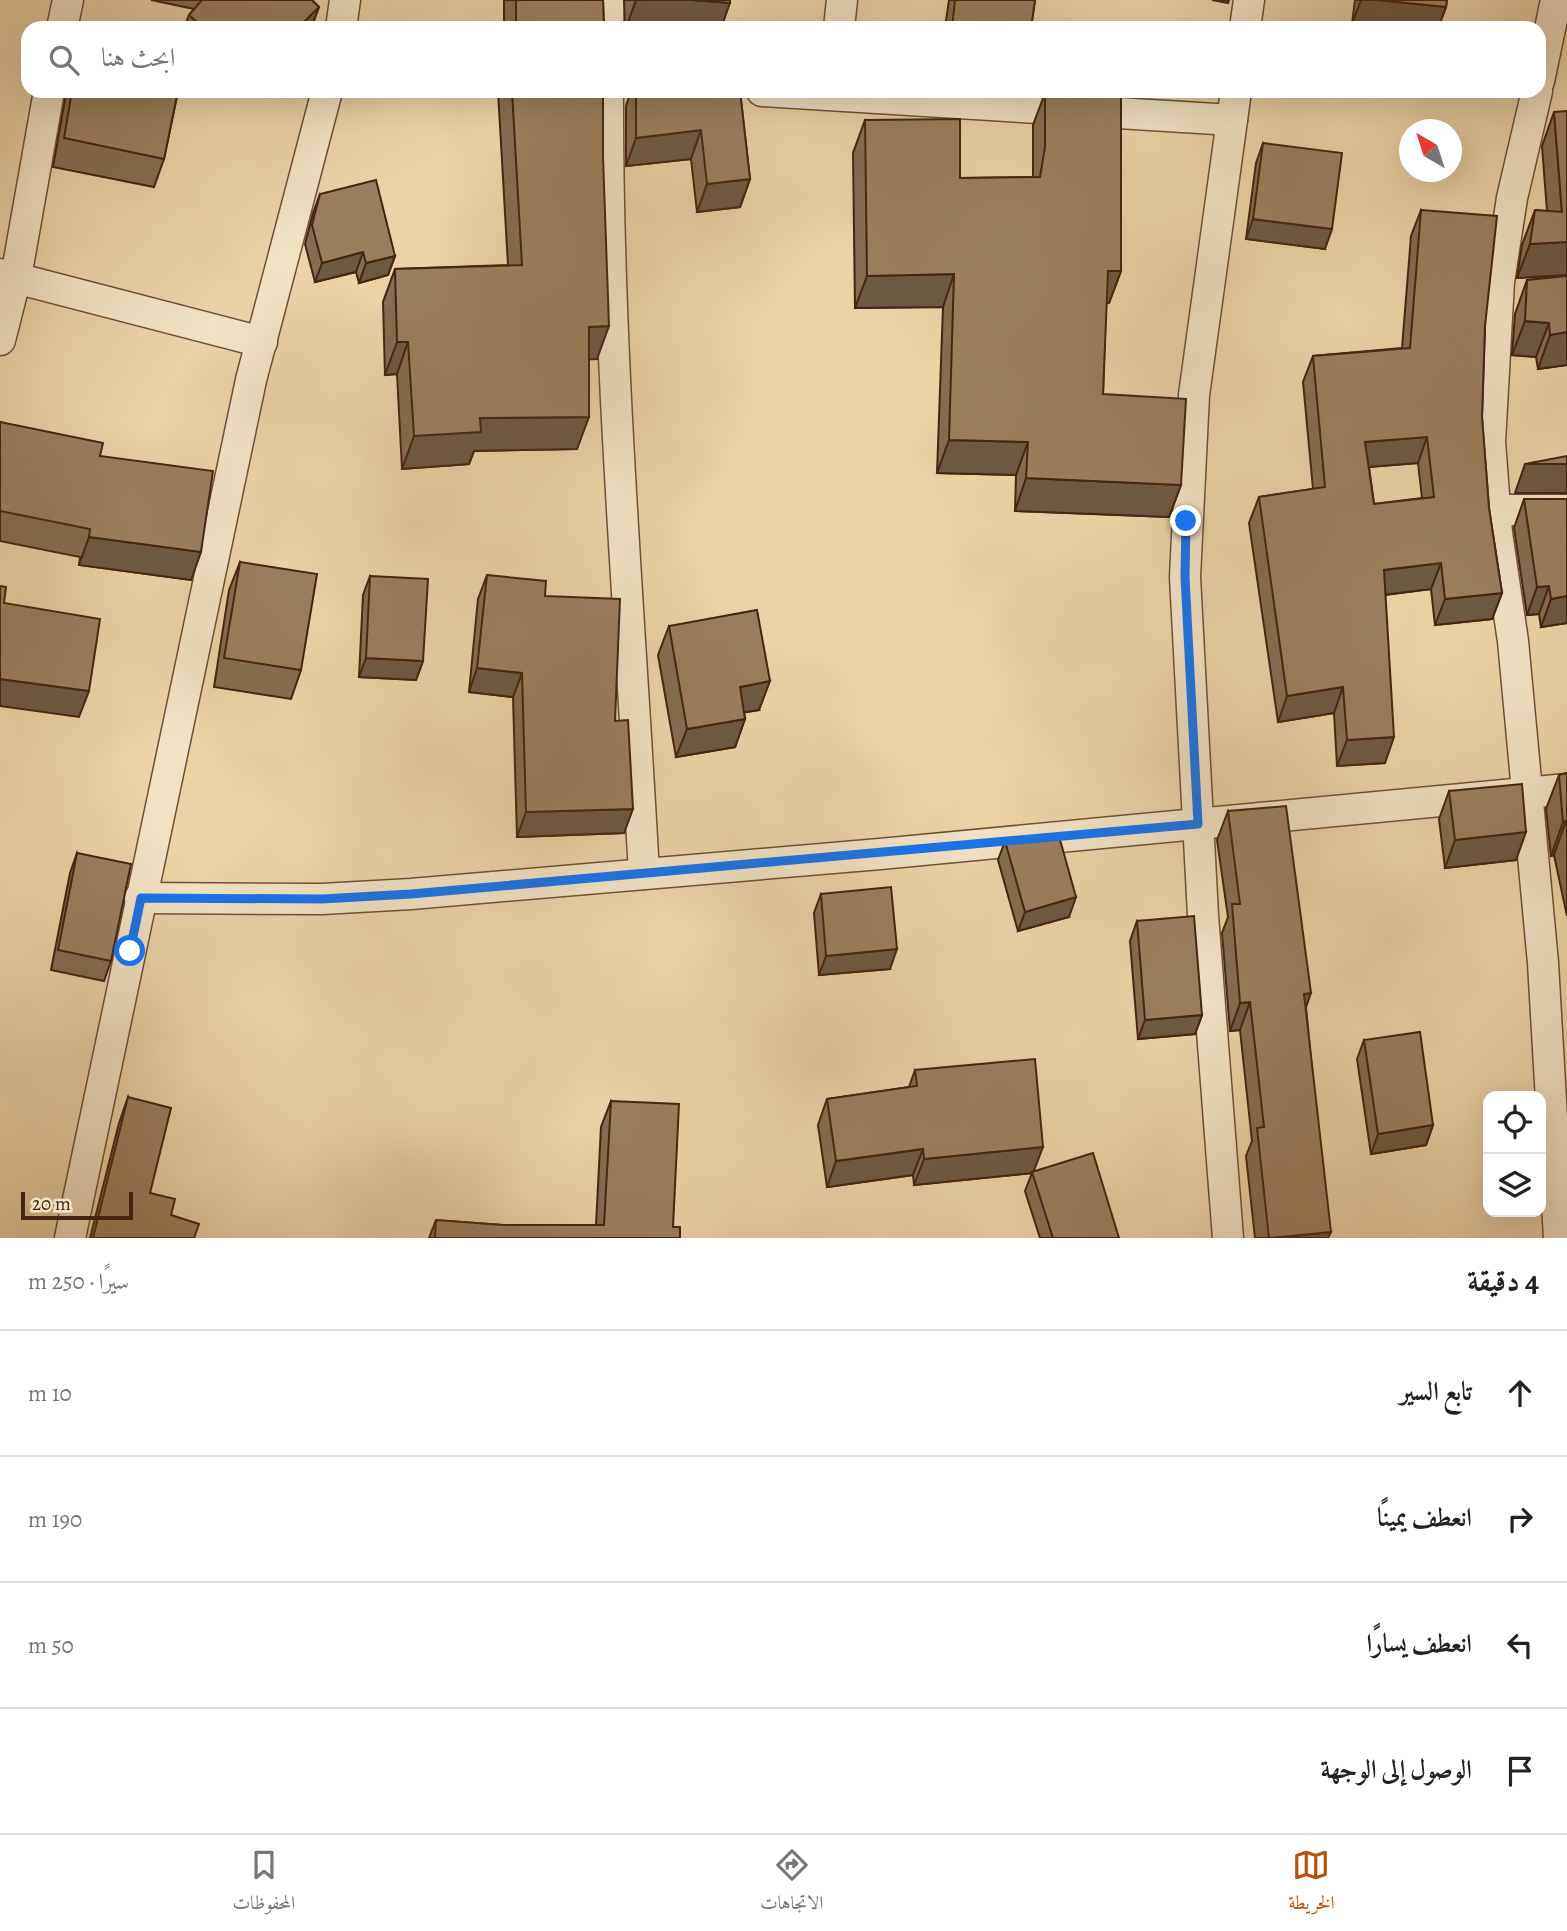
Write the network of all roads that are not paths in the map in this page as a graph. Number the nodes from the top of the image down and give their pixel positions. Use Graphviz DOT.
graph roads {
  1 [pos="68,0"];
  2 [pos="345,0"];
  3 [pos="609,0"];
  4 [pos="842,0"];
  5 [pos="1249,0"];
  6 [pos="1556,0"];
  7 [pos="64,21"];
  8 [pos="342,21"];
  9 [pos="608,21"];
  10 [pos="840,21"];
  11 [pos="1246,21"];
  12 [pos="1546,48"];
  13 [pos="47,98"];
  14 [pos="325,98"];
  15 [pos="608,98"];
  16 [pos="906,98"];
  17 [pos="1235,98"];
  18 [pos="1535,98"];
  19 [pos="1232,120"];
  20 [pos="8,275"];
  21 [pos="0,340"];
  22 [pos="262,342"];
  23 [pos="1495,510"];
  24 [pos="1567,510"];
  25 [pos="1567,789"];
  26 [pos="1527,792"];
  27 [pos="1198,824"];
  28 [pos="644,874"];
  29 [pos="141,898"];
  30 [pos="1558,1051"];
  31 [pos="70,1238"];
  32 [pos="1228,1238"];
  33 [pos="1559,1238"];
  1 -- 7 [label="street"];
  2 -- 8 [label="street"];
  3 -- 9 [label="street"];
  4 -- 10 [label="street"];
  5 -- 11 [label="street"];
  6 -- 12 [label="street"];
  13 -- 20 [label="street"];
  14 -- 22 [label="street"];
  15 -- 28 [label="street"];
  16 -- 19 [label="street"];
  17 -- 19 [label="street"];
  18 -- 23 [label="street"];
  19 -- 27 [label="street"];
  20 -- 21 [label="street"];
  20 -- 22 [label="street"];
  22 -- 29 [label="street"];
  23 -- 24 [label="street"];
  23 -- 26 [label="street"];
  25 -- 26 [label="street"];
  26 -- 27 [label="street"];
  26 -- 30 [label="street"];
  27 -- 28 [label="street"];
  27 -- 32 [label="street"];
  28 -- 29 [label="street"];
  29 -- 31 [label="street"];
  30 -- 33 [label="street"];
}
